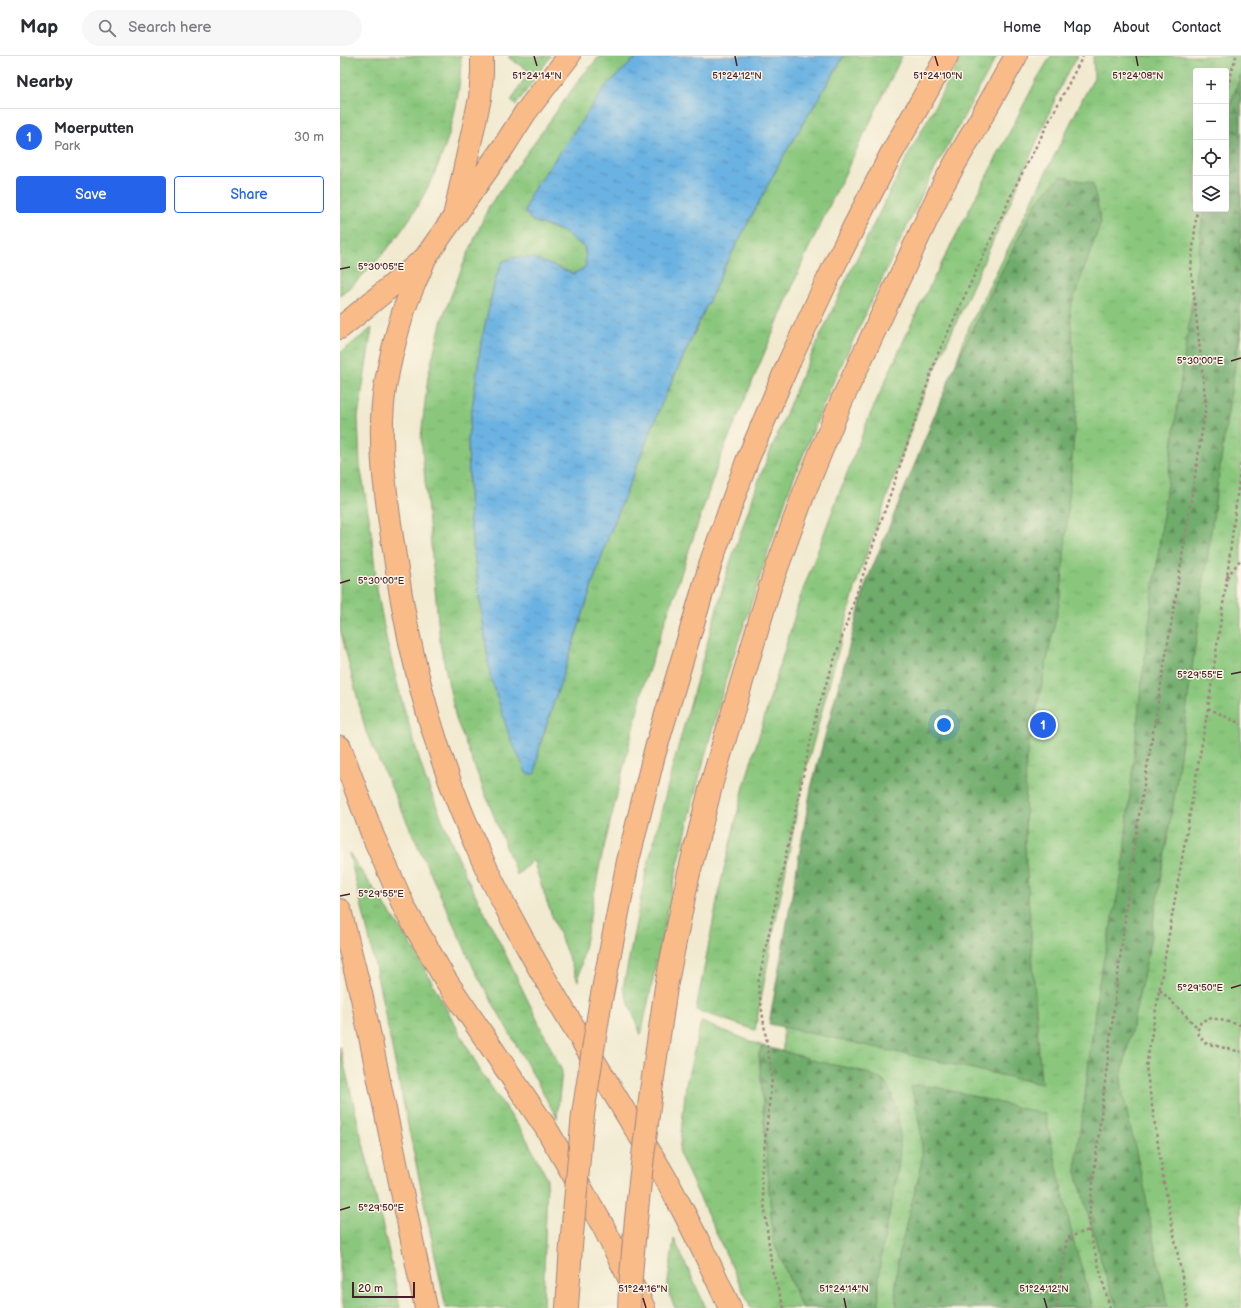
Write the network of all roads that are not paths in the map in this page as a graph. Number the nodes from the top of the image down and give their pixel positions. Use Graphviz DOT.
graph roads {
  1 [pos="482,56"];
  2 [pos="569,56"];
  3 [pos="947,56"];
  4 [pos="1016,56"];
  5 [pos="454,217"];
  6 [pos="425,258"];
  7 [pos="340,328"];
  8 [pos="340,747"];
  9 [pos="340,910"];
  10 [pos="426,1308"];
  11 [pos="566,1308"];
  12 [pos="629,1308"];
  13 [pos="644,1308"];
  14 [pos="730,1308"];
  1 -- 5 [label="highway"];
  2 -- 5 [label="highway"];
  3 -- 11 [label="highway, bridge"];
  4 -- 12 [label="highway, bridge"];
  5 -- 6 [label="highway"];
  6 -- 7 [label="highway"];
  6 -- 14 [label="highway"];
  8 -- 13 [label="highway"];
  9 -- 10 [label="highway"];
}
